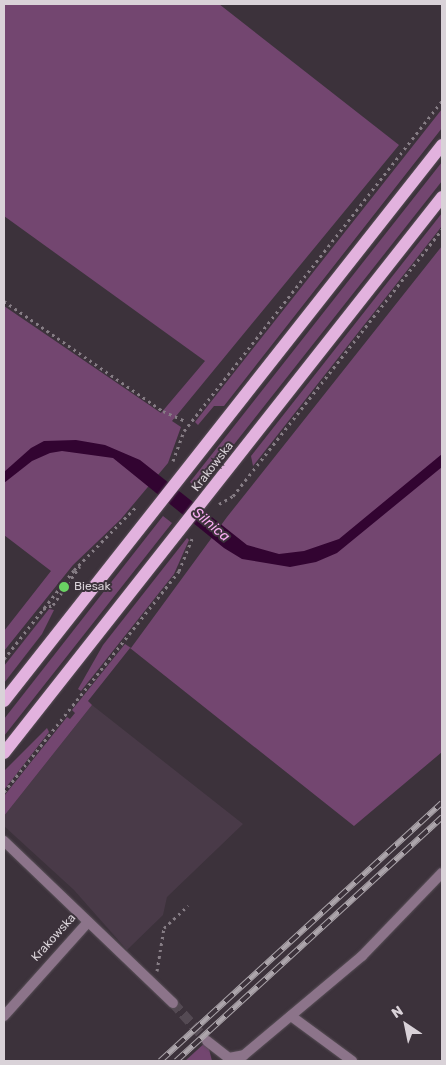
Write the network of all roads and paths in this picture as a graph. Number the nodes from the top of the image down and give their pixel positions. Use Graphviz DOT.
graph roads {
  1 [pos="442,101"];
  2 [pos="442,146"];
  3 [pos="442,197"];
  4 [pos="442,229"];
  5 [pos="4,301"];
  6 [pos="185,421"];
  7 [pos="170,466"];
  8 [pos="142,500"];
  9 [pos="219,504"];
  10 [pos="192,539"];
  11 [pos="4,659"];
  12 [pos="4,701"];
  13 [pos="4,753"];
  14 [pos="4,792"];
  15 [pos="4,841"];
  16 [pos="442,874"];
  17 [pos="188,906"];
  18 [pos="88,922"];
  19 [pos="152,983"];
  20 [pos="173,1003"];
  21 [pos="4,1016"];
  22 [pos="291,1016"];
  23 [pos="207,1041"];
  24 [pos="352,1061"];
  1 -- 7 [label="path"];
  2 -- 12 [label="main road, Krakowska"];
  3 -- 13 [label="main road, Krakowska"];
  4 -- 9 [label="path"];
  5 -- 6 [label="path"];
  8 -- 11 [label="path"];
  10 -- 14 [label="path"];
  15 -- 18 [label="street, Krakowska"];
  16 -- 22 [label="street"];
  17 -- 19 [label="path"];
  18 -- 19 [label="street"];
  18 -- 21 [label="street, Krakowska"];
  19 -- 20 [label="street"];
  22 -- 23 [label="street"];
  22 -- 24 [label="street"];
}
